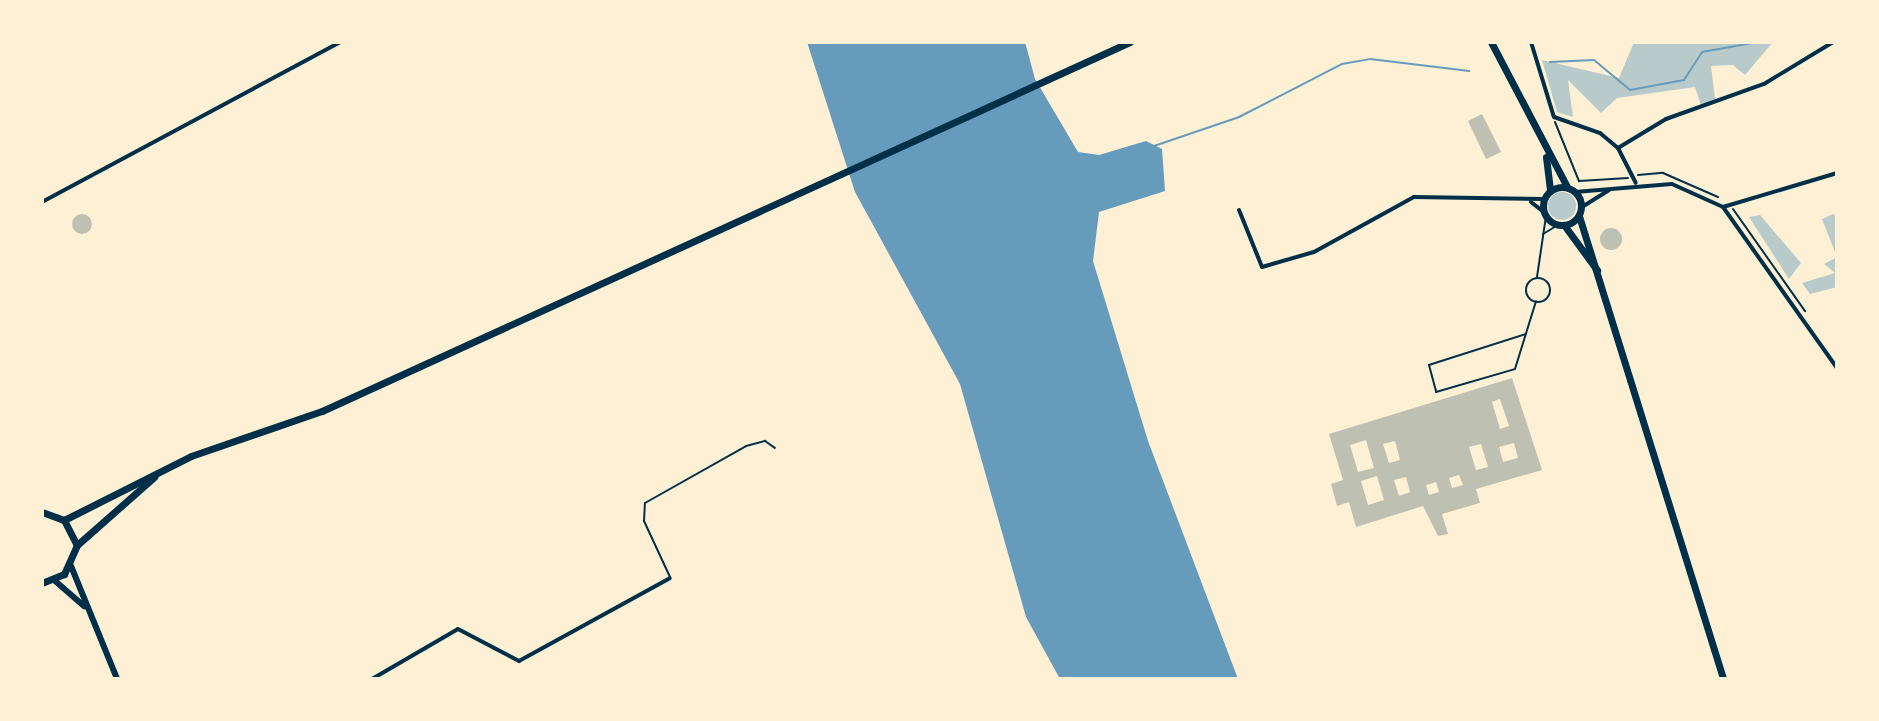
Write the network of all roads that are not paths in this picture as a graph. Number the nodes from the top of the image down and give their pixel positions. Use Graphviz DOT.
graph roads {
  1 [pos="340,42"];
  2 [pos="1130,42"];
  3 [pos="1491,42"];
  4 [pos="1531,42"];
  5 [pos="1833,42"];
  6 [pos="1544,147"];
  7 [pos="1618,148"];
  8 [pos="1837,173"];
  9 [pos="1635,180"];
  10 [pos="1619,186"];
  11 [pos="1571,190"];
  12 [pos="1550,191"];
  13 [pos="1545,199"];
  14 [pos="1529,201"];
  15 [pos="42,202"];
  16 [pos="1725,205"];
  17 [pos="1239,210"];
  18 [pos="1580,211"];
  19 [pos="1545,214"];
  20 [pos="1561,225"];
  21 [pos="1542,234"];
  22 [pos="1600,275"];
  23 [pos="1537,278"];
  24 [pos="1536,301"];
  25 [pos="1526,334"];
  26 [pos="1837,368"];
  27 [pos="775,448"];
  28 [pos="169,467"];
  29 [pos="42,512"];
  30 [pos="64,520"];
  31 [pos="77,545"];
  32 [pos="71,566"];
  33 [pos="670,578"];
  34 [pos="54,580"];
  35 [pos="42,583"];
  36 [pos="89,614"];
  37 [pos="117,679"];
  38 [pos="372,679"];
  39 [pos="1723,679"];
  1 -- 15 [label="street"];
  2 -- 28 [label="main road"];
  3 -- 6 [label="main road"];
  4 -- 7 [label="street"];
  5 -- 7 [label="street"];
  6 -- 11 [label="main road"];
  6 -- 12 [label="main road"];
  7 -- 9 [label="street"];
  8 -- 16 [label="street"];
  9 -- 10 [label="street"];
  9 -- 16 [label="street"];
  10 -- 11 [label="street"];
  10 -- 18 [label="street"];
  11 -- 12 [label="main road"];
  11 -- 18 [label="main road"];
  12 -- 13 [label="main road"];
  13 -- 14 [label="street"];
  13 -- 19 [label="main road"];
  14 -- 17 [label="street"];
  14 -- 19 [label="street"];
  16 -- 26 [label="street"];
  18 -- 20 [label="main road"];
  18 -- 22 [label="main road"];
  19 -- 20 [label="main road"];
  19 -- 21 [label="lane"];
  20 -- 21 [label="lane"];
  20 -- 22 [label="main road"];
  21 -- 23 [label="lane"];
  22 -- 39 [label="main road"];
  23 -- 24 [label="lane"];
  23 -- 24 [label="lane"];
  24 -- 25 [label="lane"];
  25 -- 25 [label="lane"];
  27 -- 33 [label="lane"];
  28 -- 30 [label="main road"];
  28 -- 31 [label="main road"];
  29 -- 30 [label="main road"];
  30 -- 31 [label="main road"];
  31 -- 32 [label="main road"];
  32 -- 34 [label="main road"];
  32 -- 36 [label="main road"];
  33 -- 38 [label="street"];
  34 -- 35 [label="main road"];
  34 -- 36 [label="main road"];
  36 -- 37 [label="main road"];
}
